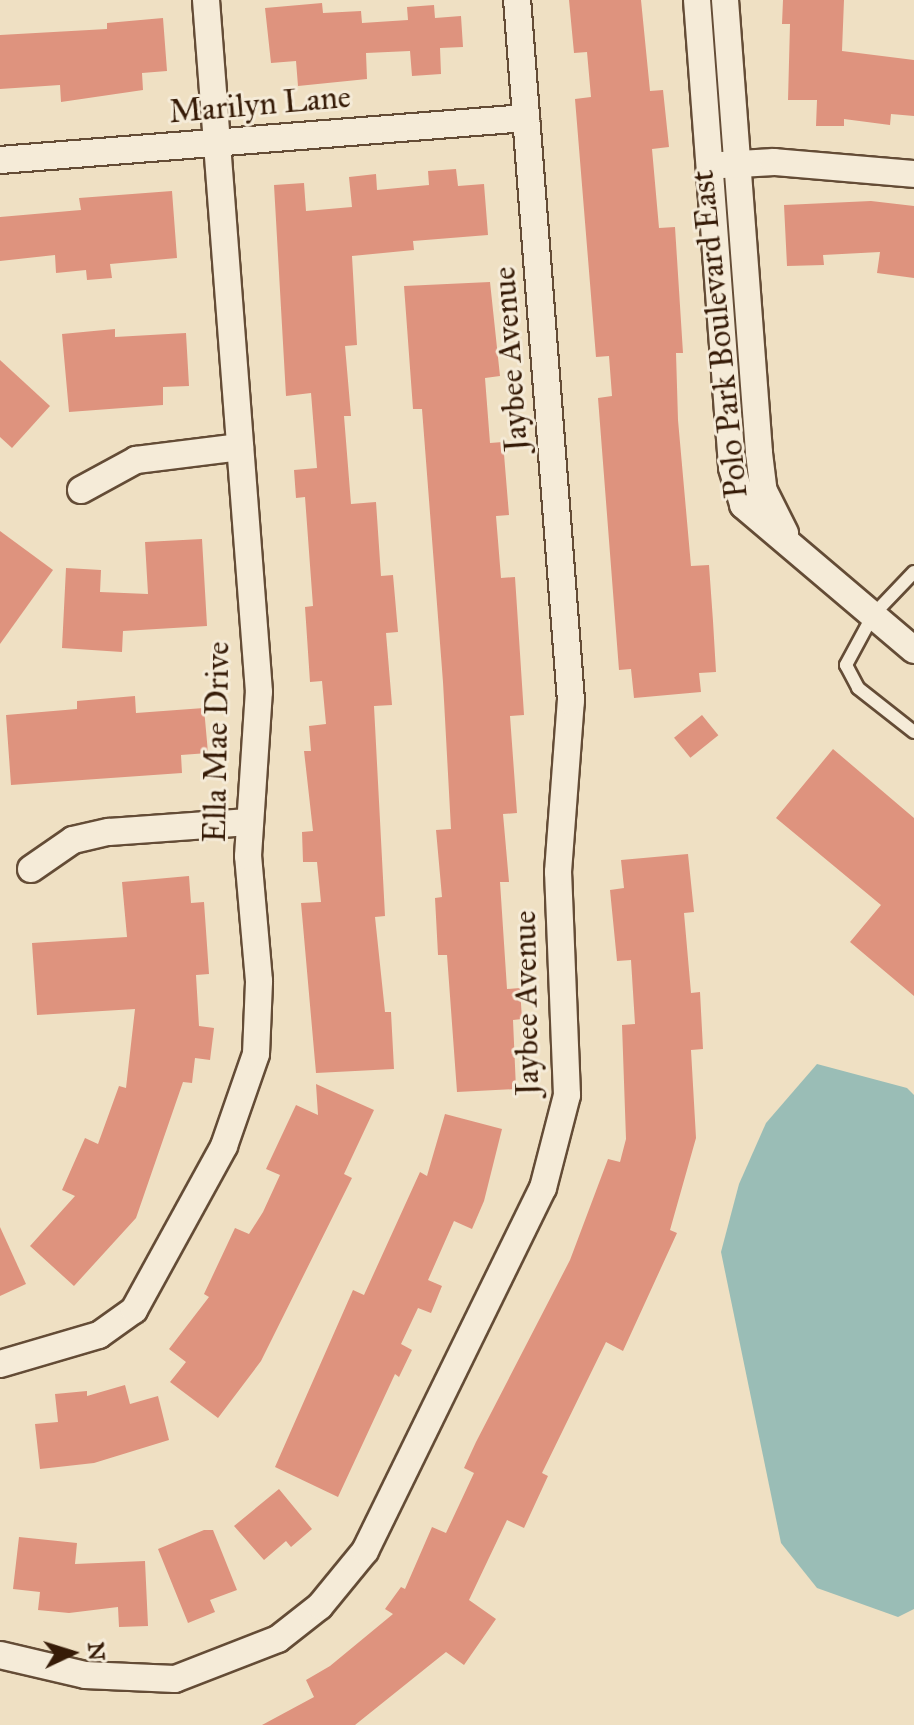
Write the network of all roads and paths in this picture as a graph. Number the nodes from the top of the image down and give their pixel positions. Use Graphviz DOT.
graph roads {
  1 [pos="206,0"];
  2 [pos="517,0"];
  3 [pos="697,0"];
  4 [pos="725,0"];
  5 [pos="526,118"];
  6 [pos="217,142"];
  7 [pos="0,160"];
  8 [pos="737,164"];
  9 [pos="707,166"];
  10 [pos="914,174"];
  11 [pos="240,447"];
  12 [pos="81,490"];
  13 [pos="798,553"];
  14 [pos="914,572"];
  15 [pos="873,615"];
  16 [pos="914,650"];
  17 [pos="914,732"];
  18 [pos="249,822"];
  19 [pos="31,869"];
  20 [pos="0,1364"];
  21 [pos="0,1655"];
  1 -- 6 [label="street, Ella Mae Drive"];
  2 -- 5 [label="street, Jaybee Avenue"];
  3 -- 9 [label="street, Polo Park Boulevard East"];
  4 -- 8 [label="street, Polo Park Boulevard East"];
  5 -- 6 [label="street, Marilyn Lane"];
  5 -- 21 [label="street, Jaybee Avenue"];
  6 -- 7 [label="street, Marilyn Lane"];
  6 -- 11 [label="street, Ella Mae Drive"];
  8 -- 9 [label="street"];
  8 -- 10 [label="street"];
  8 -- 13 [label="street, Polo Park Boulevard East"];
  9 -- 13 [label="street, Polo Park Boulevard East"];
  11 -- 12 [label="street"];
  11 -- 18 [label="street, Ella Mae Drive"];
  13 -- 15 [label="street"];
  14 -- 15 [label="lane"];
  15 -- 16 [label="street"];
  15 -- 17 [label="lane"];
  18 -- 19 [label="street"];
  18 -- 20 [label="street, Ella Mae Drive"];
}
